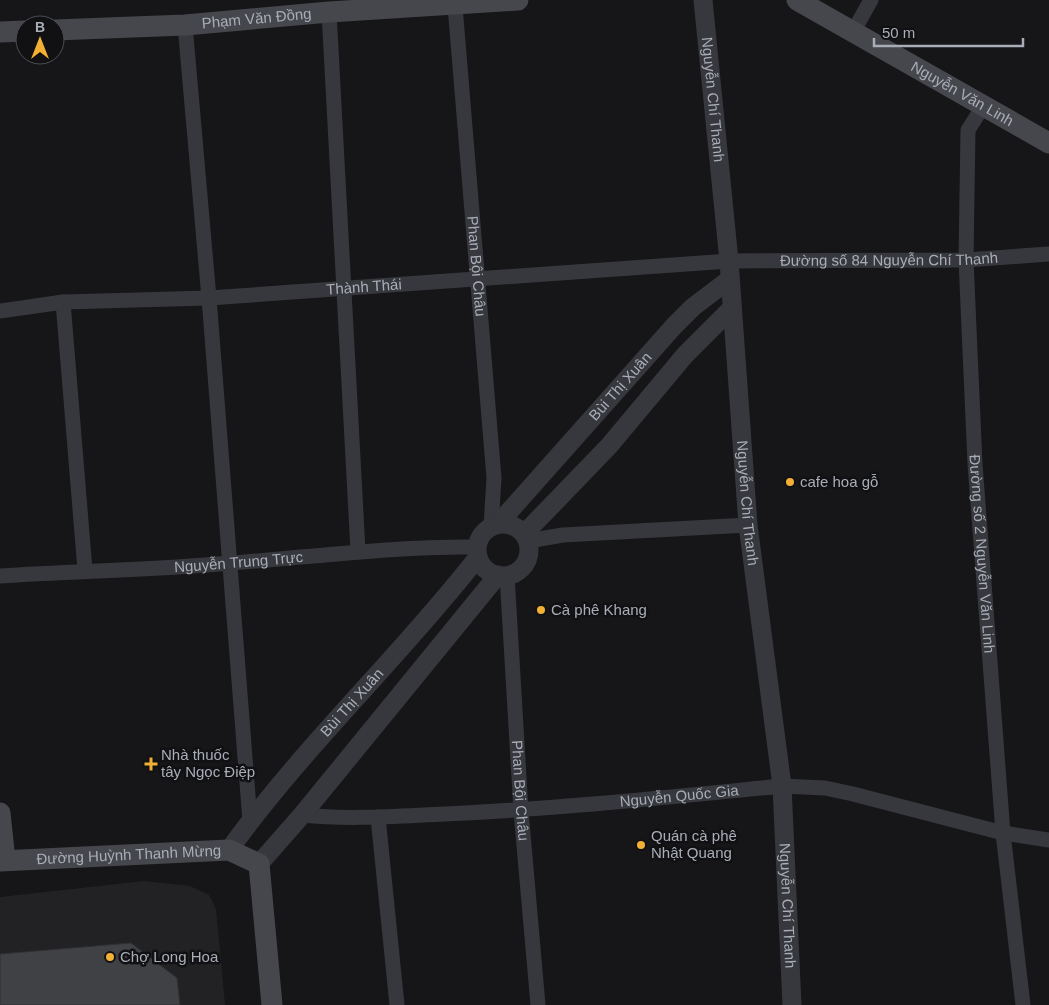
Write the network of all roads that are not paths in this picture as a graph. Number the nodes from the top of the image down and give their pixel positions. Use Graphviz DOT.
graph roads {
  1 [pos="518,0"];
  2 [pos="703,0"];
  3 [pos="797,0"];
  4 [pos="871,0"];
  5 [pos="455,6"];
  6 [pos="329,12"];
  7 [pos="185,25"];
  8 [pos="65,30"];
  9 [pos="15,31"];
  10 [pos="0,32"];
  11 [pos="854,32"];
  12 [pos="984,105"];
  13 [pos="1049,144"];
  14 [pos="1049,254"];
  15 [pos="966,260"];
  16 [pos="729,270"];
  17 [pos="477,280"];
  18 [pos="345,286"];
  19 [pos="209,298"];
  20 [pos="63,302"];
  21 [pos="732,308"];
  22 [pos="0,311"];
  23 [pos="748,525"];
  24 [pos="494,526"];
  25 [pos="526,537"];
  26 [pos="358,551"];
  27 [pos="478,552"];
  28 [pos="229,564"];
  29 [pos="85,570"];
  30 [pos="502,575"];
  31 [pos="0,576"];
  32 [pos="782,786"];
  33 [pos="521,811"];
  34 [pos="0,813"];
  35 [pos="302,815"];
  36 [pos="378,817"];
  37 [pos="250,821"];
  38 [pos="1003,833"];
  39 [pos="1049,840"];
  40 [pos="229,850"];
  41 [pos="2,860"];
  42 [pos="259,864"];
  43 [pos="272,1005"];
  44 [pos="396,1005"];
  45 [pos="538,1005"];
  46 [pos="792,1005"];
  47 [pos="1024,1005"];
  1 -- 5 [label="main road, Phạm Văn Đồng"];
  2 -- 16 [label="street, Nguyễn Chí Thanh"];
  3 -- 11 [label="main road, Nguyễn Văn Linh"];
  4 -- 11 [label="street"];
  5 -- 6 [label="main road, Phạm Văn Đồng"];
  5 -- 17 [label="street, Phan Bội Châu"];
  6 -- 7 [label="main road, Phạm Văn Đồng"];
  6 -- 18 [label="street"];
  7 -- 8 [label="main road, Phạm Văn Đồng"];
  7 -- 19 [label="street"];
  9 -- 10 [label="main road"];
  11 -- 12 [label="main road, Nguyễn Văn Linh"];
  12 -- 13 [label="main road, Nguyễn Văn Linh"];
  12 -- 15 [label="street, Đường số 2 Nguyễn Văn Linh"];
  14 -- 15 [label="street, Đường số 84 Nguyễn Chí Thanh"];
  15 -- 16 [label="street, Đường số 84 Nguyễn Chí Thanh"];
  15 -- 38 [label="street, Đường số 2 Nguyễn Văn Linh"];
  16 -- 17 [label="street, Thành Thái"];
  16 -- 21 [label="street, Nguyễn Chí Thanh"];
  16 -- 24 [label="street, Bùi Thị Xuân"];
  17 -- 18 [label="street, Thành Thái"];
  17 -- 24 [label="street, Phan Bội Châu"];
  18 -- 19 [label="street, Thành Thái"];
  18 -- 26 [label="street"];
  19 -- 20 [label="street, Thành Thái"];
  19 -- 28 [label="street"];
  20 -- 22 [label="street, Thành Thái"];
  20 -- 29 [label="street"];
  21 -- 23 [label="street, Nguyễn Chí Thanh"];
  21 -- 25 [label="street, Bùi Thị Xuân"];
  23 -- 25 [label="street"];
  23 -- 32 [label="street, Nguyễn Chí Thanh"];
  24 -- 25 [label="street"];
  24 -- 27 [label="street"];
  25 -- 30 [label="street"];
  26 -- 27 [label="street, Nguyễn Trung Trực"];
  26 -- 28 [label="street, Nguyễn Trung Trực"];
  27 -- 30 [label="street"];
  27 -- 37 [label="street, Bùi Thị Xuân"];
  28 -- 29 [label="street, Nguyễn Trung Trực"];
  28 -- 37 [label="street"];
  29 -- 31 [label="street, Nguyễn Trung Trực"];
  30 -- 33 [label="street, Phan Bội Châu"];
  30 -- 35 [label="street, Bùi Thị Xuân"];
  32 -- 33 [label="street, Nguyễn Quốc Gia"];
  32 -- 38 [label="street, Nguyễn Quốc Gia"];
  32 -- 46 [label="street, Nguyễn Chí Thanh"];
  33 -- 36 [label="street, Nguyễn Quốc Gia"];
  33 -- 45 [label="street, Phan Bội Châu"];
  34 -- 41 [label="main road"];
  35 -- 36 [label="street, Nguyễn Quốc Gia"];
  35 -- 42 [label="street, Bùi Thị Xuân"];
  36 -- 44 [label="street"];
  37 -- 40 [label="street, Bùi Thị Xuân"];
  38 -- 39 [label="street, Nguyễn Quốc Gia"];
  38 -- 47 [label="street, Đường số 2 Nguyễn Văn Linh"];
  40 -- 41 [label="main road, Đường Huỳnh Thanh Mừng"];
  40 -- 42 [label="main road, Đường Huỳnh Thanh Mừng"];
  42 -- 43 [label="main road"];
}
